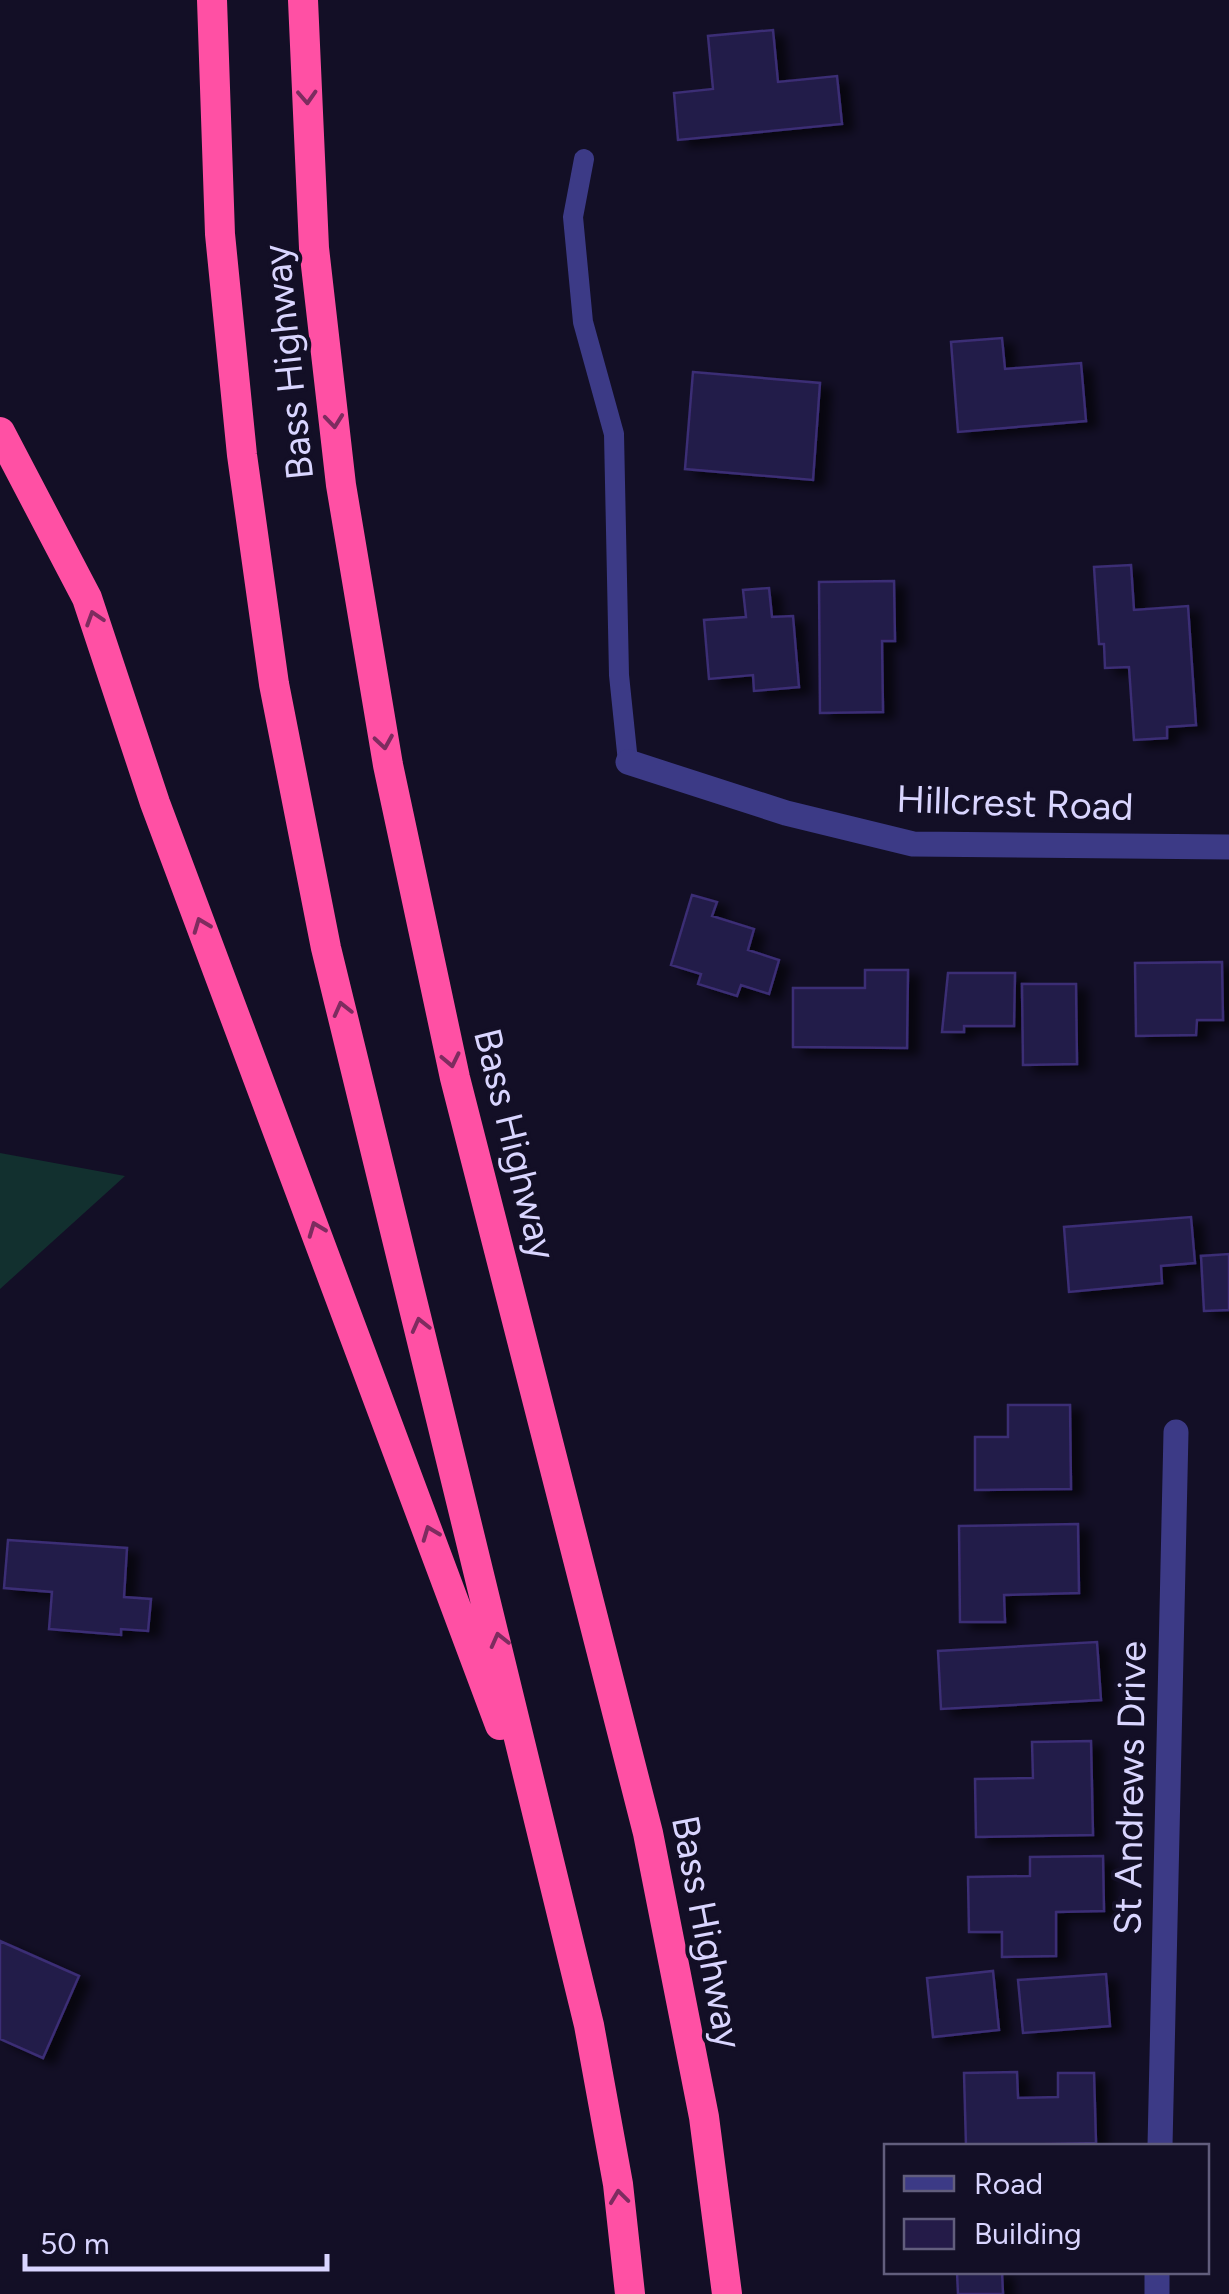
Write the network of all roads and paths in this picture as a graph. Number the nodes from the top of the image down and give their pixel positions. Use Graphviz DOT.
graph roads {
  1 [pos="212,0"];
  2 [pos="303,0"];
  3 [pos="584,160"];
  4 [pos="0,432"];
  5 [pos="628,762"];
  6 [pos="1229,847"];
  7 [pos="1176,1432"];
  8 [pos="589,2025"];
  9 [pos="1160,2144"];
  10 [pos="630,2294"];
  11 [pos="728,2294"];
  8 -- 1 [label="highway, Bass Highway, one-way"];
  2 -- 11 [label="highway, Bass Highway, one-way"];
  3 -- 5 [label="lane"];
  8 -- 4 [label="highway, one-way"];
  5 -- 6 [label="street, Hillcrest Road"];
  7 -- 9 [label="street, St Andrews Drive"];
  10 -- 8 [label="highway, Bass Highway, one-way"];
}
